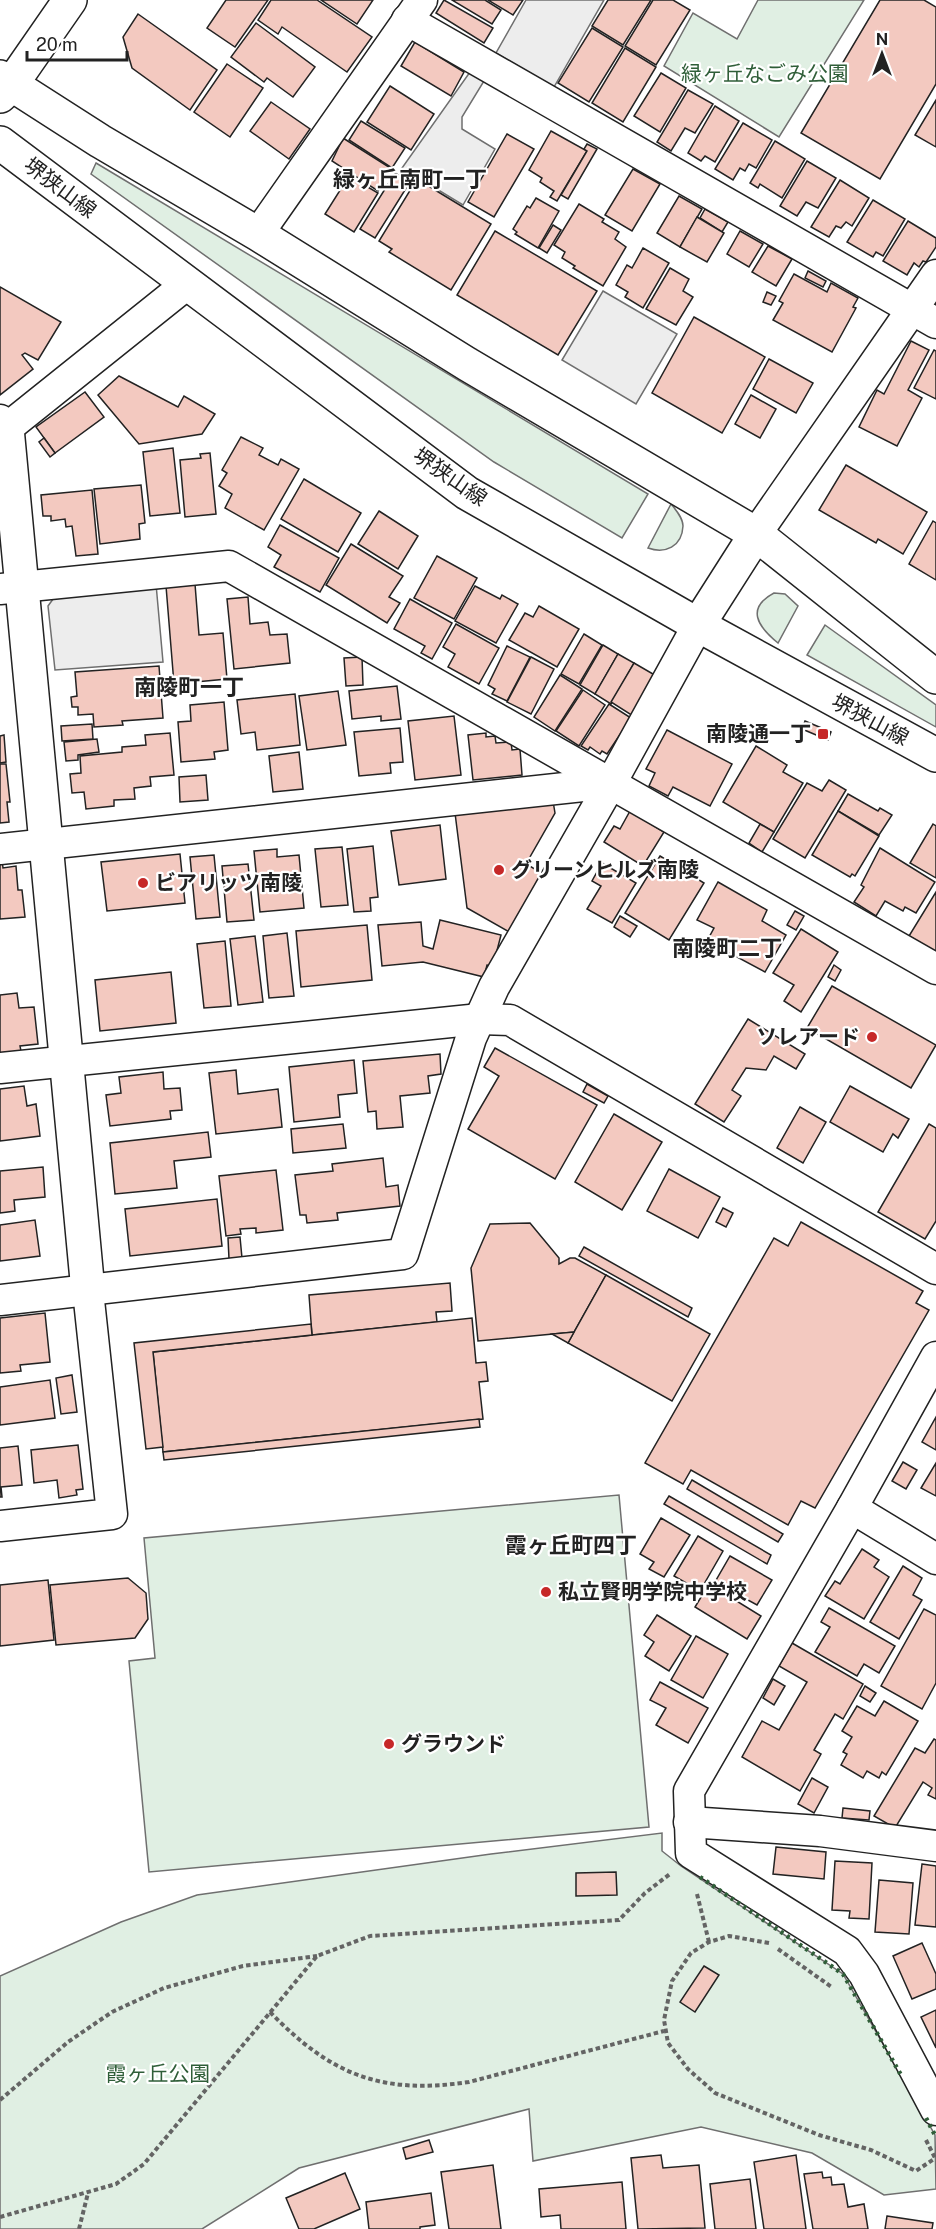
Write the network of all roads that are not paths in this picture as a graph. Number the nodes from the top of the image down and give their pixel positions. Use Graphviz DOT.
graph roads {
  1 [pos="70,0"];
  2 [pos="414,10"];
  3 [pos="4,86"];
  4 [pos="0,143"];
  5 [pos="258,234"];
  6 [pos="936,275"];
  7 [pos="187,284"];
  8 [pos="924,316"];
  9 [pos="3,424"];
  10 [pos="756,534"];
  11 [pos="10,587"];
  12 [pos="698,625"];
  13 [pos="936,677"];
  14 [pos="936,755"];
  15 [pos="611,783"];
  16 [pos="44,845"];
  17 [pos="0,849"];
  18 [pos="936,969"];
  19 [pos="480,1019"];
  20 [pos="65,1062"];
  21 [pos="0,1068"];
  22 [pos="936,1269"];
  23 [pos="88,1291"];
  24 [pos="0,1300"];
  25 [pos="936,1357"];
  26 [pos="852,1508"];
  27 [pos="0,1526"];
  28 [pos="936,1558"];
  29 [pos="689,1822"];
  30 [pos="936,1846"];
  31 [pos="929,2121"];
  1 -- 3 [label="main road"];
  2 -- 5 [label="street"];
  2 -- 8 [label="street"];
  3 -- 5 [label="main road"];
  4 -- 7 [label="main road, 堺狭山線"];
  5 -- 10 [label="main road"];
  6 -- 8 [label="street"];
  7 -- 9 [label="street"];
  7 -- 12 [label="main road, 堺狭山線"];
  8 -- 10 [label="street"];
  9 -- 11 [label="main road"];
  10 -- 12 [label="main road"];
  10 -- 13 [label="main road"];
  11 -- 15 [label="street"];
  11 -- 16 [label="main road"];
  12 -- 14 [label="main road, 堺狭山線"];
  12 -- 15 [label="street"];
  15 -- 16 [label="street"];
  15 -- 18 [label="street"];
  15 -- 19 [label="street"];
  16 -- 17 [label="street"];
  16 -- 20 [label="main road"];
  19 -- 20 [label="street"];
  19 -- 22 [label="street"];
  19 -- 23 [label="street"];
  20 -- 21 [label="street"];
  20 -- 23 [label="main road"];
  23 -- 24 [label="street"];
  23 -- 27 [label="street"];
  25 -- 26 [label="street"];
  26 -- 28 [label="street"];
  26 -- 29 [label="street"];
  29 -- 30 [label="street"];
  29 -- 31 [label="street"];
}
